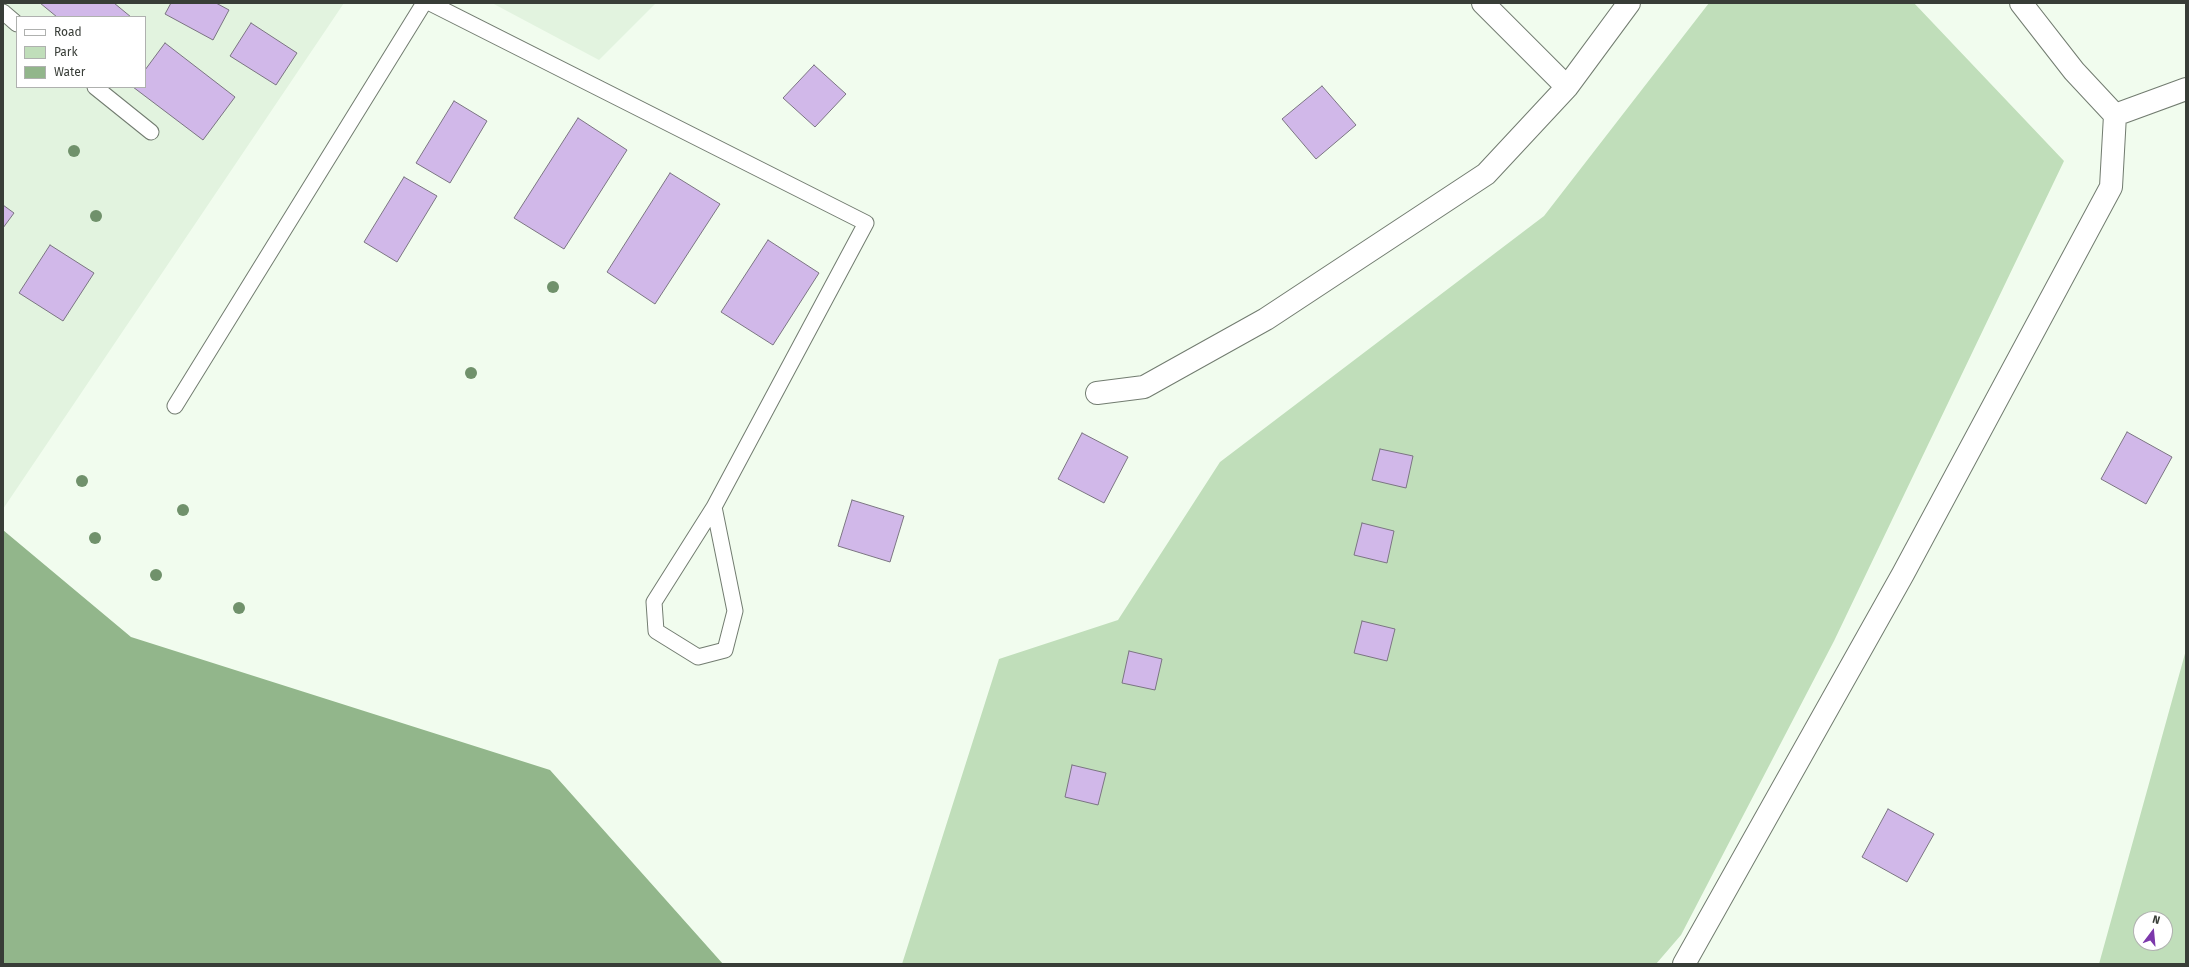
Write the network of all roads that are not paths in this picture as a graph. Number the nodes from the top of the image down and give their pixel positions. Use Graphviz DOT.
graph roads {
  1 [pos="424,3"];
  2 [pos="430,3"];
  3 [pos="1483,3"];
  4 [pos="1629,3"];
  5 [pos="2021,3"];
  6 [pos="3,12"];
  7 [pos="16,23"];
  8 [pos="96,88"];
  9 [pos="1567,88"];
  10 [pos="2186,89"];
  11 [pos="2115,115"];
  12 [pos="151,132"];
  13 [pos="1097,393"];
  14 [pos="175,406"];
  15 [pos="714,507"];
  16 [pos="1684,964"];
  1 -- 14 [label="lane"];
  2 -- 15 [label="lane"];
  3 -- 9 [label="street"];
  4 -- 9 [label="street"];
  5 -- 11 [label="street"];
  6 -- 7 [label="lane"];
  8 -- 12 [label="lane"];
  9 -- 13 [label="street"];
  10 -- 11 [label="street"];
  11 -- 16 [label="street"];
  15 -- 15 [label="lane"];
}
